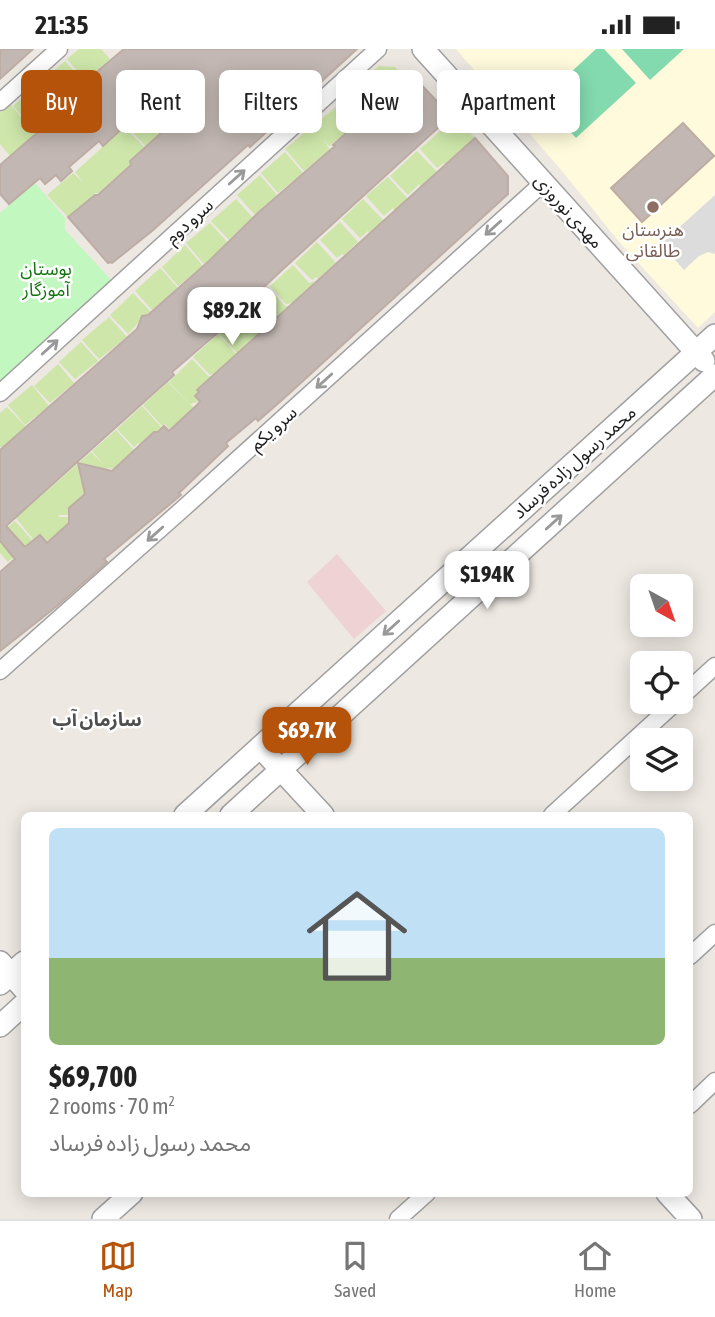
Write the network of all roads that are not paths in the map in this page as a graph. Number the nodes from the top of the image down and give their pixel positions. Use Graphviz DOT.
graph roads {
  1 [pos="59,49"];
  2 [pos="378,49"];
  3 [pos="423,49"];
  4 [pos="0,102"];
  5 [pos="543,183"];
  6 [pos="715,335"];
  7 [pos="696,352"];
  8 [pos="715,374"];
  9 [pos="0,393"];
  10 [pos="456,570"];
  11 [pos="476,593"];
  12 [pos="715,666"];
  13 [pos="0,671"];
  14 [pos="693,686"];
  15 [pos="663,714"];
  16 [pos="260,747"];
  17 [pos="282,770"];
  18 [pos="188,812"];
  19 [pos="234,812"];
  20 [pos="320,812"];
  21 [pos="555,812"];
  22 [pos="715,933"];
  23 [pos="693,953"];
  24 [pos="21,1007"];
  25 [pos="0,1026"];
  26 [pos="715,1081"];
  27 [pos="693,1102"];
  28 [pos="128,1197"];
  29 [pos="423,1197"];
  30 [pos="671,1197"];
  31 [pos="103,1219"];
  32 [pos="398,1219"];
  33 [pos="691,1219"];
  1 -- 4 [label="street"];
  9 -- 2 [label="street, سرو دوم, one-way"];
  3 -- 5 [label="street, مهدی نوروزی"];
  5 -- 7 [label="street, مهدی نوروزی"];
  5 -- 13 [label="street, سرو یکم, one-way"];
  6 -- 7 [label="street, محمد رسول زاده فرساد"];
  7 -- 8 [label="street, مهدی نوروزی"];
  7 -- 10 [label="street, محمد رسول زاده فرساد"];
  11 -- 8 [label="street, محمد رسول زاده فرساد, one-way"];
  10 -- 11 [label="street"];
  10 -- 16 [label="street, محمد رسول زاده فرساد, one-way"];
  11 -- 17 [label="street, محمد رسول زاده فرساد"];
  12 -- 14 [label="street"];
  15 -- 21 [label="street"];
  16 -- 17 [label="street"];
  16 -- 18 [label="street, محمد رسول زاده فرساد"];
  17 -- 19 [label="street, محمد رسول زاده فرساد"];
  17 -- 20 [label="street"];
  22 -- 23 [label="street"];
  24 -- 25 [label="street"];
  26 -- 27 [label="street"];
  28 -- 31 [label="street"];
  29 -- 32 [label="street"];
  30 -- 33 [label="street"];
}
